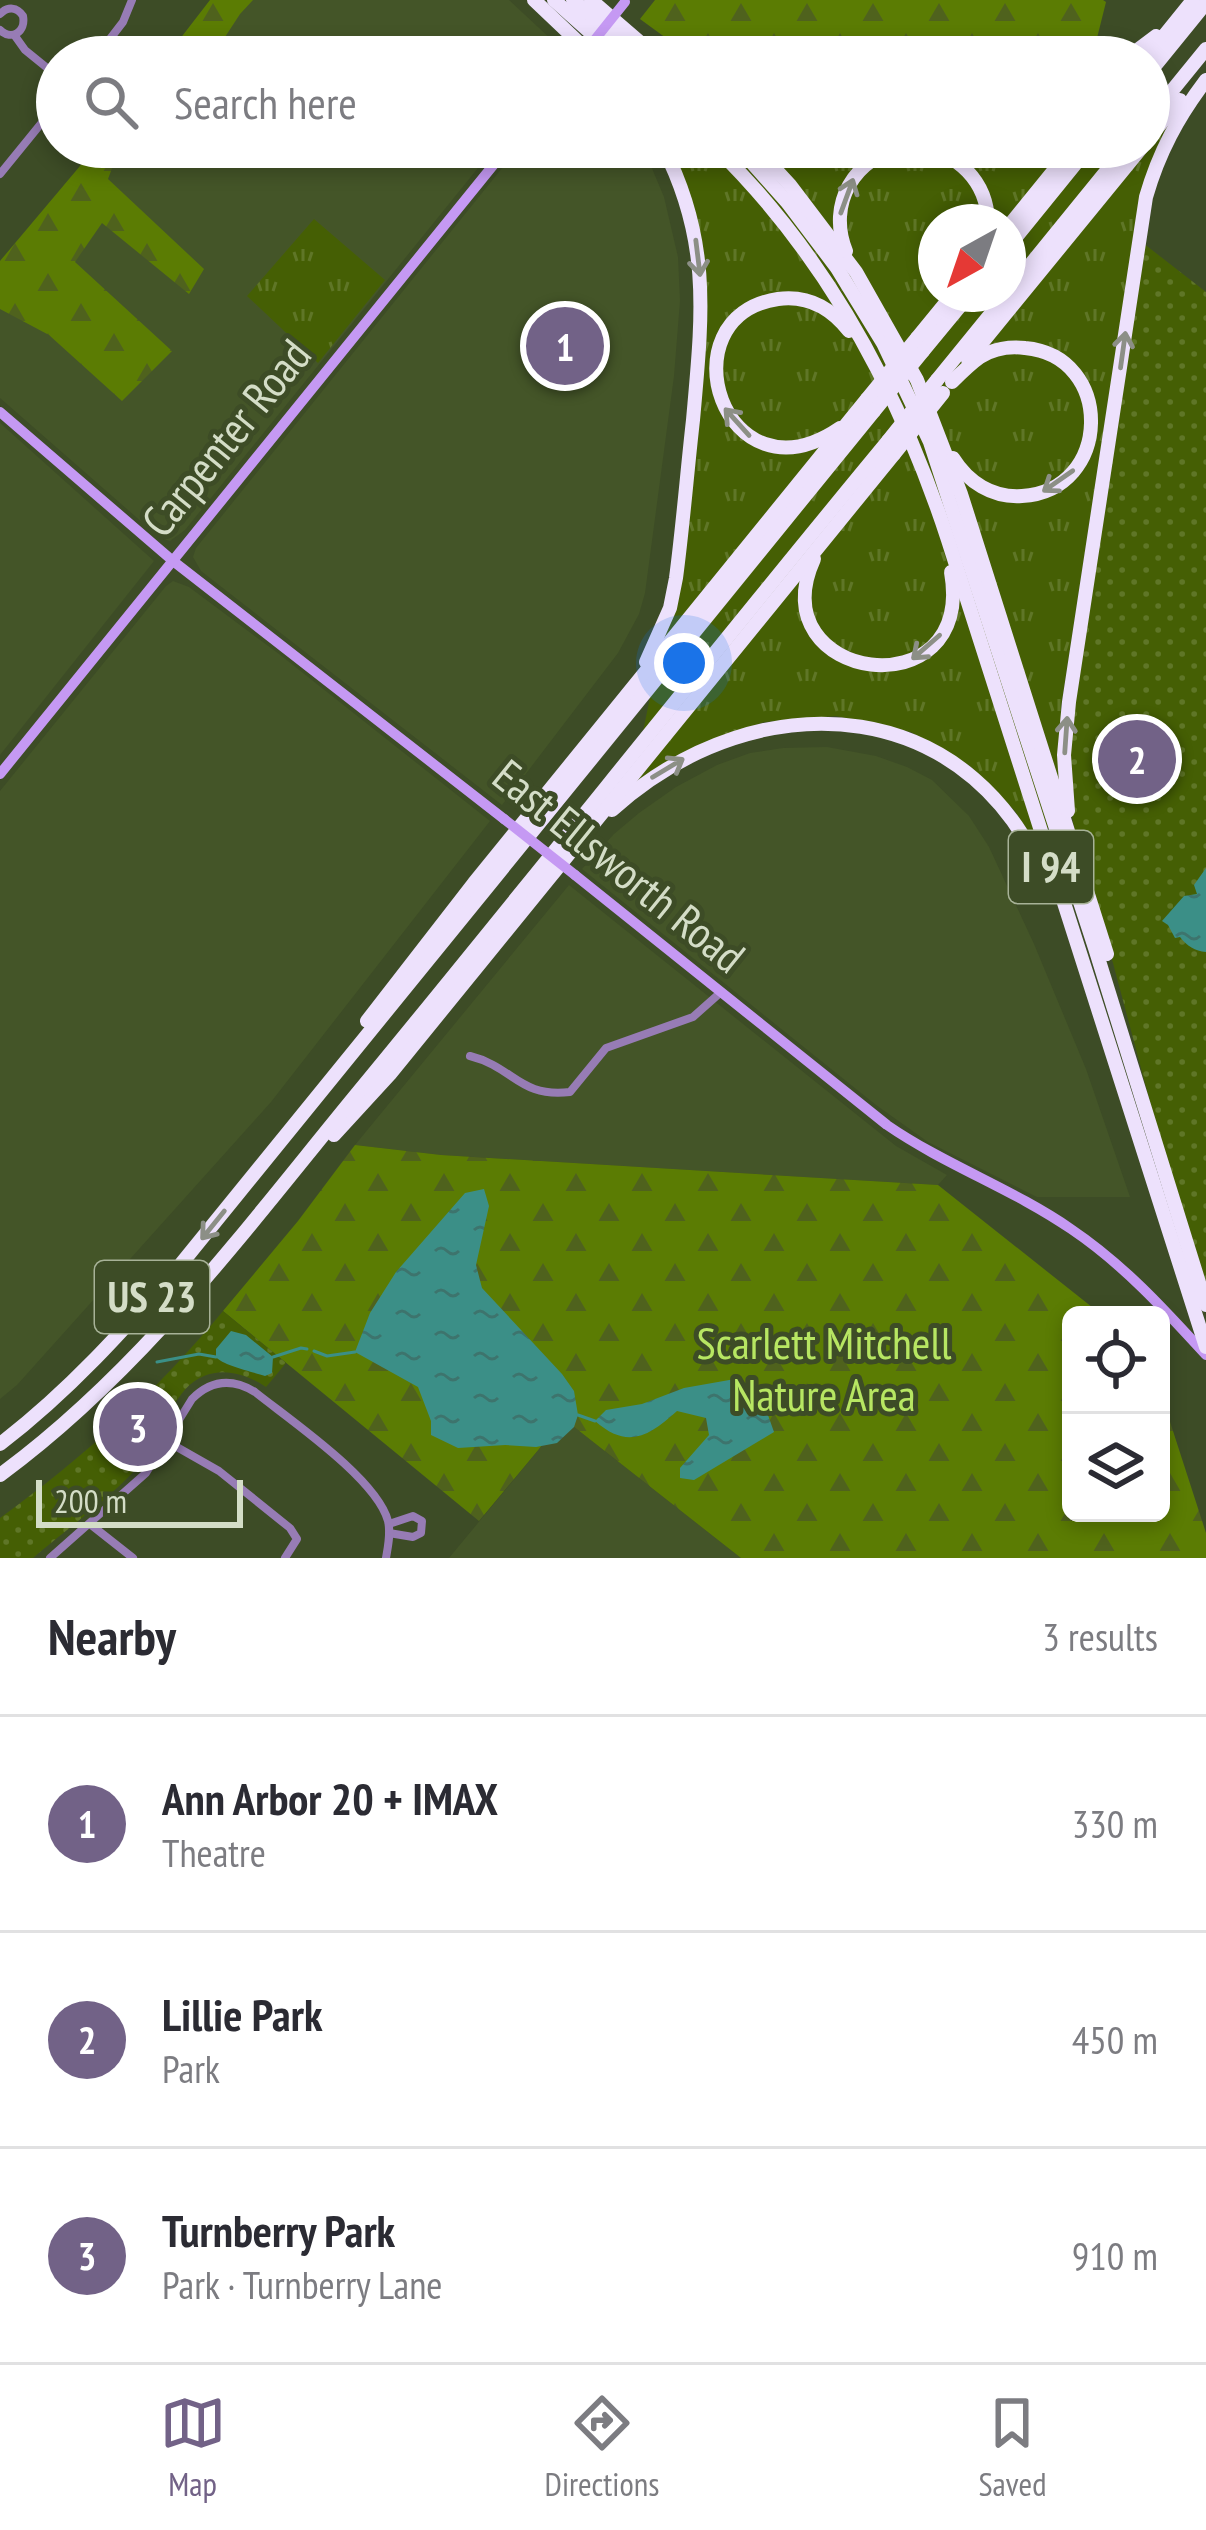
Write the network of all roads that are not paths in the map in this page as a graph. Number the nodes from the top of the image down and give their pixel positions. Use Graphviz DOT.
graph roads {
  1 [pos="132,0"];
  2 [pos="534,0"];
  3 [pos="554,0"];
  4 [pos="573,0"];
  5 [pos="591,0"];
  6 [pos="1193,0"];
  7 [pos="626,1"];
  8 [pos="1206,3"];
  9 [pos="0,14"];
  10 [pos="1179,18"];
  11 [pos="0,30"];
  12 [pos="15,35"];
  13 [pos="112,36"];
  14 [pos="572,36"];
  15 [pos="595,36"];
  16 [pos="598,36"];
  17 [pos="621,36"];
  18 [pos="626,36"];
  19 [pos="1155,36"];
  20 [pos="1164,36"];
  21 [pos="1170,47"];
  22 [pos="1206,49"];
  23 [pos="36,59"];
  24 [pos="1206,68"];
  25 [pos="1206,80"];
  26 [pos="1170,93"];
  27 [pos="1170,112"];
  28 [pos="36,130"];
  29 [pos="1170,134"];
  30 [pos="491,168"];
  31 [pos="673,168"];
  32 [pos="735,168"];
  33 [pos="757,168"];
  34 [pos="774,168"];
  35 [pos="862,168"];
  36 [pos="965,168"];
  37 [pos="1056,168"];
  38 [pos="1072,168"];
  39 [pos="1109,168"];
  40 [pos="1125,168"];
  41 [pos="1154,168"];
  42 [pos="0,174"];
  43 [pos="985,204"];
  44 [pos="1026,205"];
  45 [pos="1026,225"];
  46 [pos="1026,270"];
  47 [pos="856,272"];
  48 [pos="941,312"];
  49 [pos="952,312"];
  50 [pos="994,312"];
  51 [pos="920,344"];
  52 [pos="874,359"];
  53 [pos="944,385"];
  54 [pos="871,405"];
  55 [pos="0,412"];
  56 [pos="853,417"];
  57 [pos="942,440"];
  58 [pos="891,447"];
  59 [pos="828,533"];
  60 [pos="948,540"];
  61 [pos="173,561"];
  62 [pos="622,701"];
  63 [pos="0,774"];
  64 [pos="578,842"];
  65 [pos="1075,851"];
  66 [pos="720,993"];
  67 [pos="1092,996"];
  68 [pos="470,1056"];
  69 [pos="1139,1093"];
  70 [pos="286,1134"];
  71 [pos="279,1189"];
  72 [pos="1206,1305"];
  73 [pos="1206,1351"];
  74 [pos="168,1442"];
  75 [pos="0,1444"];
  76 [pos="0,1474"];
  77 [pos="90,1524"];
  78 [pos="50,1558"];
  79 [pos="133,1558"];
  80 [pos="285,1558"];
  81 [pos="386,1558"];
  1 -- 13 [label="street"];
  2 -- 14 [label="highway"];
  3 -- 15 [label="highway"];
  4 -- 17 [label="highway"];
  5 -- 18 [label="highway"];
  6 -- 10 [label="highway"];
  7 -- 16 [label="main road, bridge"];
  8 -- 21 [label="highway"];
  9 -- 12 [label="street"];
  10 -- 19 [label="highway"];
  10 -- 20 [label="highway"];
  11 -- 12 [label="street"];
  12 -- 23 [label="street"];
  22 -- 26 [label="highway"];
  24 -- 27 [label="highway"];
  29 -- 25 [label="highway, one-way"];
  28 -- 42 [label="street"];
  30 -- 61 [label="main road, Carpenter Road"];
  31 -- 62 [label="highway, one-way"];
  32 -- 52 [label="highway, I 94"];
  33 -- 69 [label="highway, I 94"];
  34 -- 47 [label="highway"];
  47 -- 35 [label="highway, one-way"];
  36 -- 43 [label="highway"];
  37 -- 44 [label="highway"];
  38 -- 45 [label="highway"];
  39 -- 46 [label="highway"];
  40 -- 53 [label="highway"];
  65 -- 41 [label="highway, one-way"];
  47 -- 57 [label="highway"];
  48 -- 51 [label="highway"];
  49 -- 51 [label="highway"];
  50 -- 53 [label="highway"];
  51 -- 54 [label="highway, bridge"];
  56 -- 52 [label="highway, one-way"];
  52 -- 60 [label="highway, I 94"];
  53 -- 57 [label="highway, one-way"];
  53 -- 58 [label="highway, bridge"];
  54 -- 56 [label="highway"];
  54 -- 70 [label="highway, US 23"];
  55 -- 61 [label="main road, East Ellsworth Road"];
  56 -- 62 [label="highway"];
  57 -- 65 [label="highway"];
  58 -- 59 [label="highway"];
  58 -- 71 [label="highway, US 23"];
  60 -- 59 [label="highway, one-way"];
  59 -- 64 [label="highway"];
  60 -- 67 [label="highway, I 94"];
  61 -- 63 [label="main road, Carpenter Road"];
  61 -- 66 [label="main road, East Ellsworth Road, bridge"];
  62 -- 70 [label="highway"];
  64 -- 67 [label="highway, one-way"];
  64 -- 71 [label="highway"];
  65 -- 69 [label="highway"];
  66 -- 68 [label="street"];
  66 -- 73 [label="main road, East Ellsworth Road"];
  67 -- 73 [label="highway, I 94"];
  69 -- 72 [label="highway, I 94"];
  70 -- 75 [label="highway, US 23, one-way"];
  71 -- 76 [label="highway, US 23"];
  74 -- 77 [label="street"];
  74 -- 80 [label="street"];
  74 -- 81 [label="street"];
  77 -- 78 [label="street"];
  77 -- 79 [label="street"];
}
